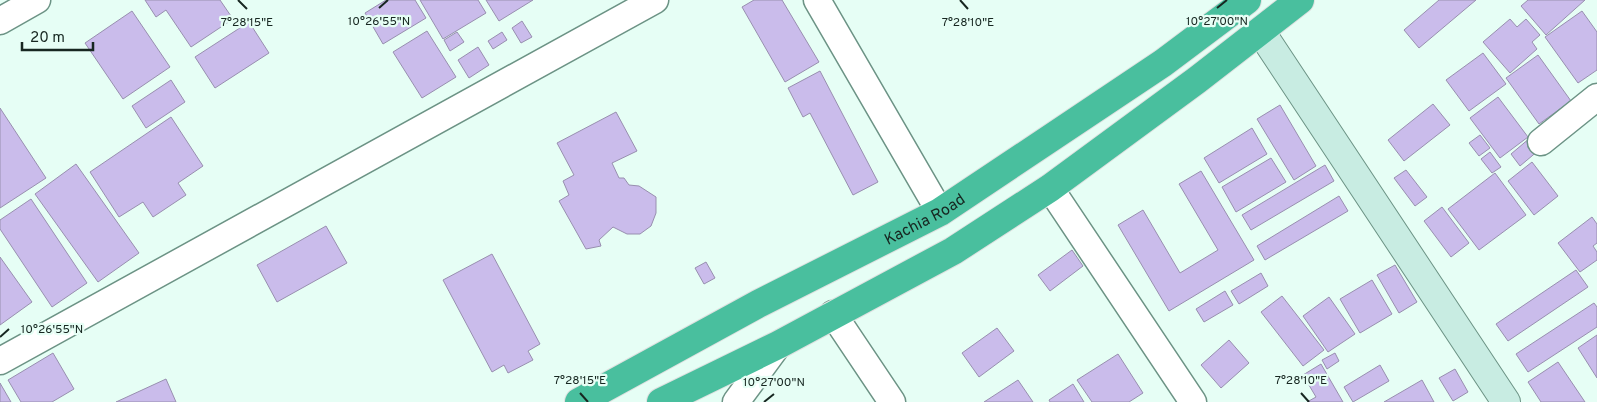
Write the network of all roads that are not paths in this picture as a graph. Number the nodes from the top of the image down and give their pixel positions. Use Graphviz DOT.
graph roads {
  1 [pos="37,0"];
  2 [pos="655,0"];
  3 [pos="818,0"];
  4 [pos="1247,0"];
  5 [pos="1300,0"];
  6 [pos="0,21"];
  7 [pos="1261,32"];
  8 [pos="1597,97"];
  9 [pos="1541,142"];
  10 [pos="1050,188"];
  11 [pos="940,212"];
  12 [pos="833,314"];
  13 [pos="699,336"];
  14 [pos="778,345"];
  15 [pos="0,361"];
  16 [pos="718,374"];
  17 [pos="580,402"];
  18 [pos="661,402"];
  19 [pos="736,402"];
  20 [pos="892,402"];
  21 [pos="1193,402"];
  22 [pos="1506,402"];
  1 -- 6 [label="street"];
  2 -- 15 [label="street"];
  3 -- 11 [label="street"];
  4 -- 11 [label="highway, Kachia Road"];
  5 -- 7 [label="highway"];
  7 -- 10 [label="highway"];
  7 -- 22 [label="street"];
  8 -- 9 [label="street"];
  10 -- 12 [label="highway"];
  10 -- 21 [label="street"];
  11 -- 13 [label="highway, Kachia Road"];
  12 -- 14 [label="highway"];
  12 -- 20 [label="street"];
  13 -- 16 [label="highway"];
  13 -- 17 [label="highway, Kachia Road"];
  14 -- 16 [label="highway"];
  14 -- 19 [label="street"];
  16 -- 18 [label="highway"];
}
